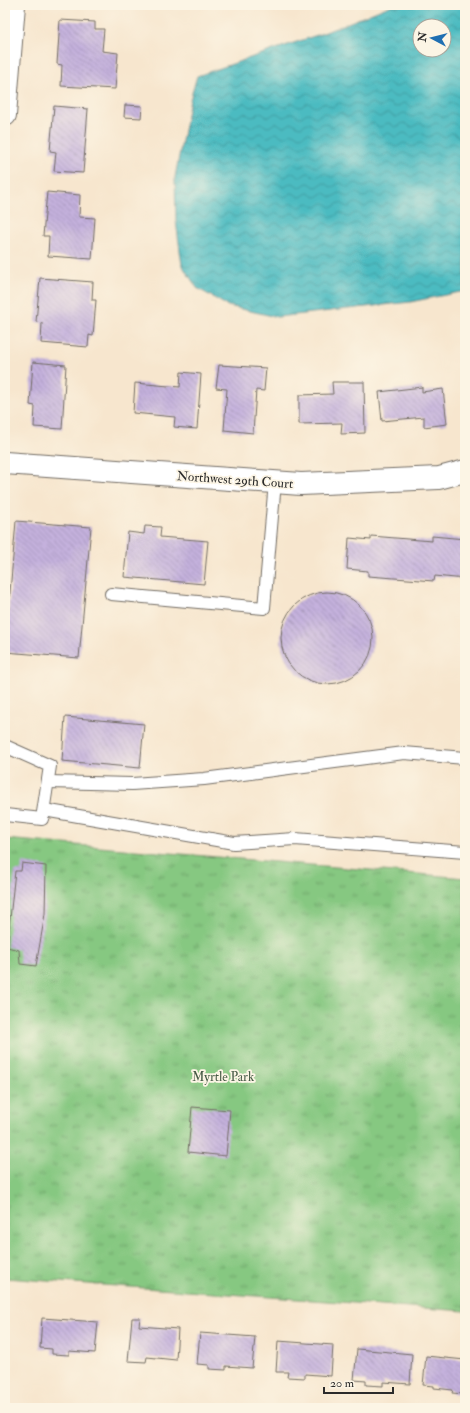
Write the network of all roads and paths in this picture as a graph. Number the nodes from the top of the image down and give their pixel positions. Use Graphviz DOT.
graph roads {
  1 [pos="14,5"];
  2 [pos="5,115"];
  3 [pos="5,463"];
  4 [pos="465,471"];
  5 [pos="275,482"];
  6 [pos="111,594"];
  7 [pos="5,746"];
  8 [pos="465,758"];
  9 [pos="48,782"];
  10 [pos="44,810"];
  11 [pos="5,815"];
  12 [pos="465,852"];
  1 -- 2 [label="street"];
  3 -- 5 [label="street, Northwest 29th Court"];
  4 -- 5 [label="street, Northwest 29th Court"];
  5 -- 6 [label="lane"];
  7 -- 9 [label="lane"];
  8 -- 9 [label="lane"];
  9 -- 10 [label="lane"];
  10 -- 11 [label="lane"];
  10 -- 12 [label="lane"];
}
